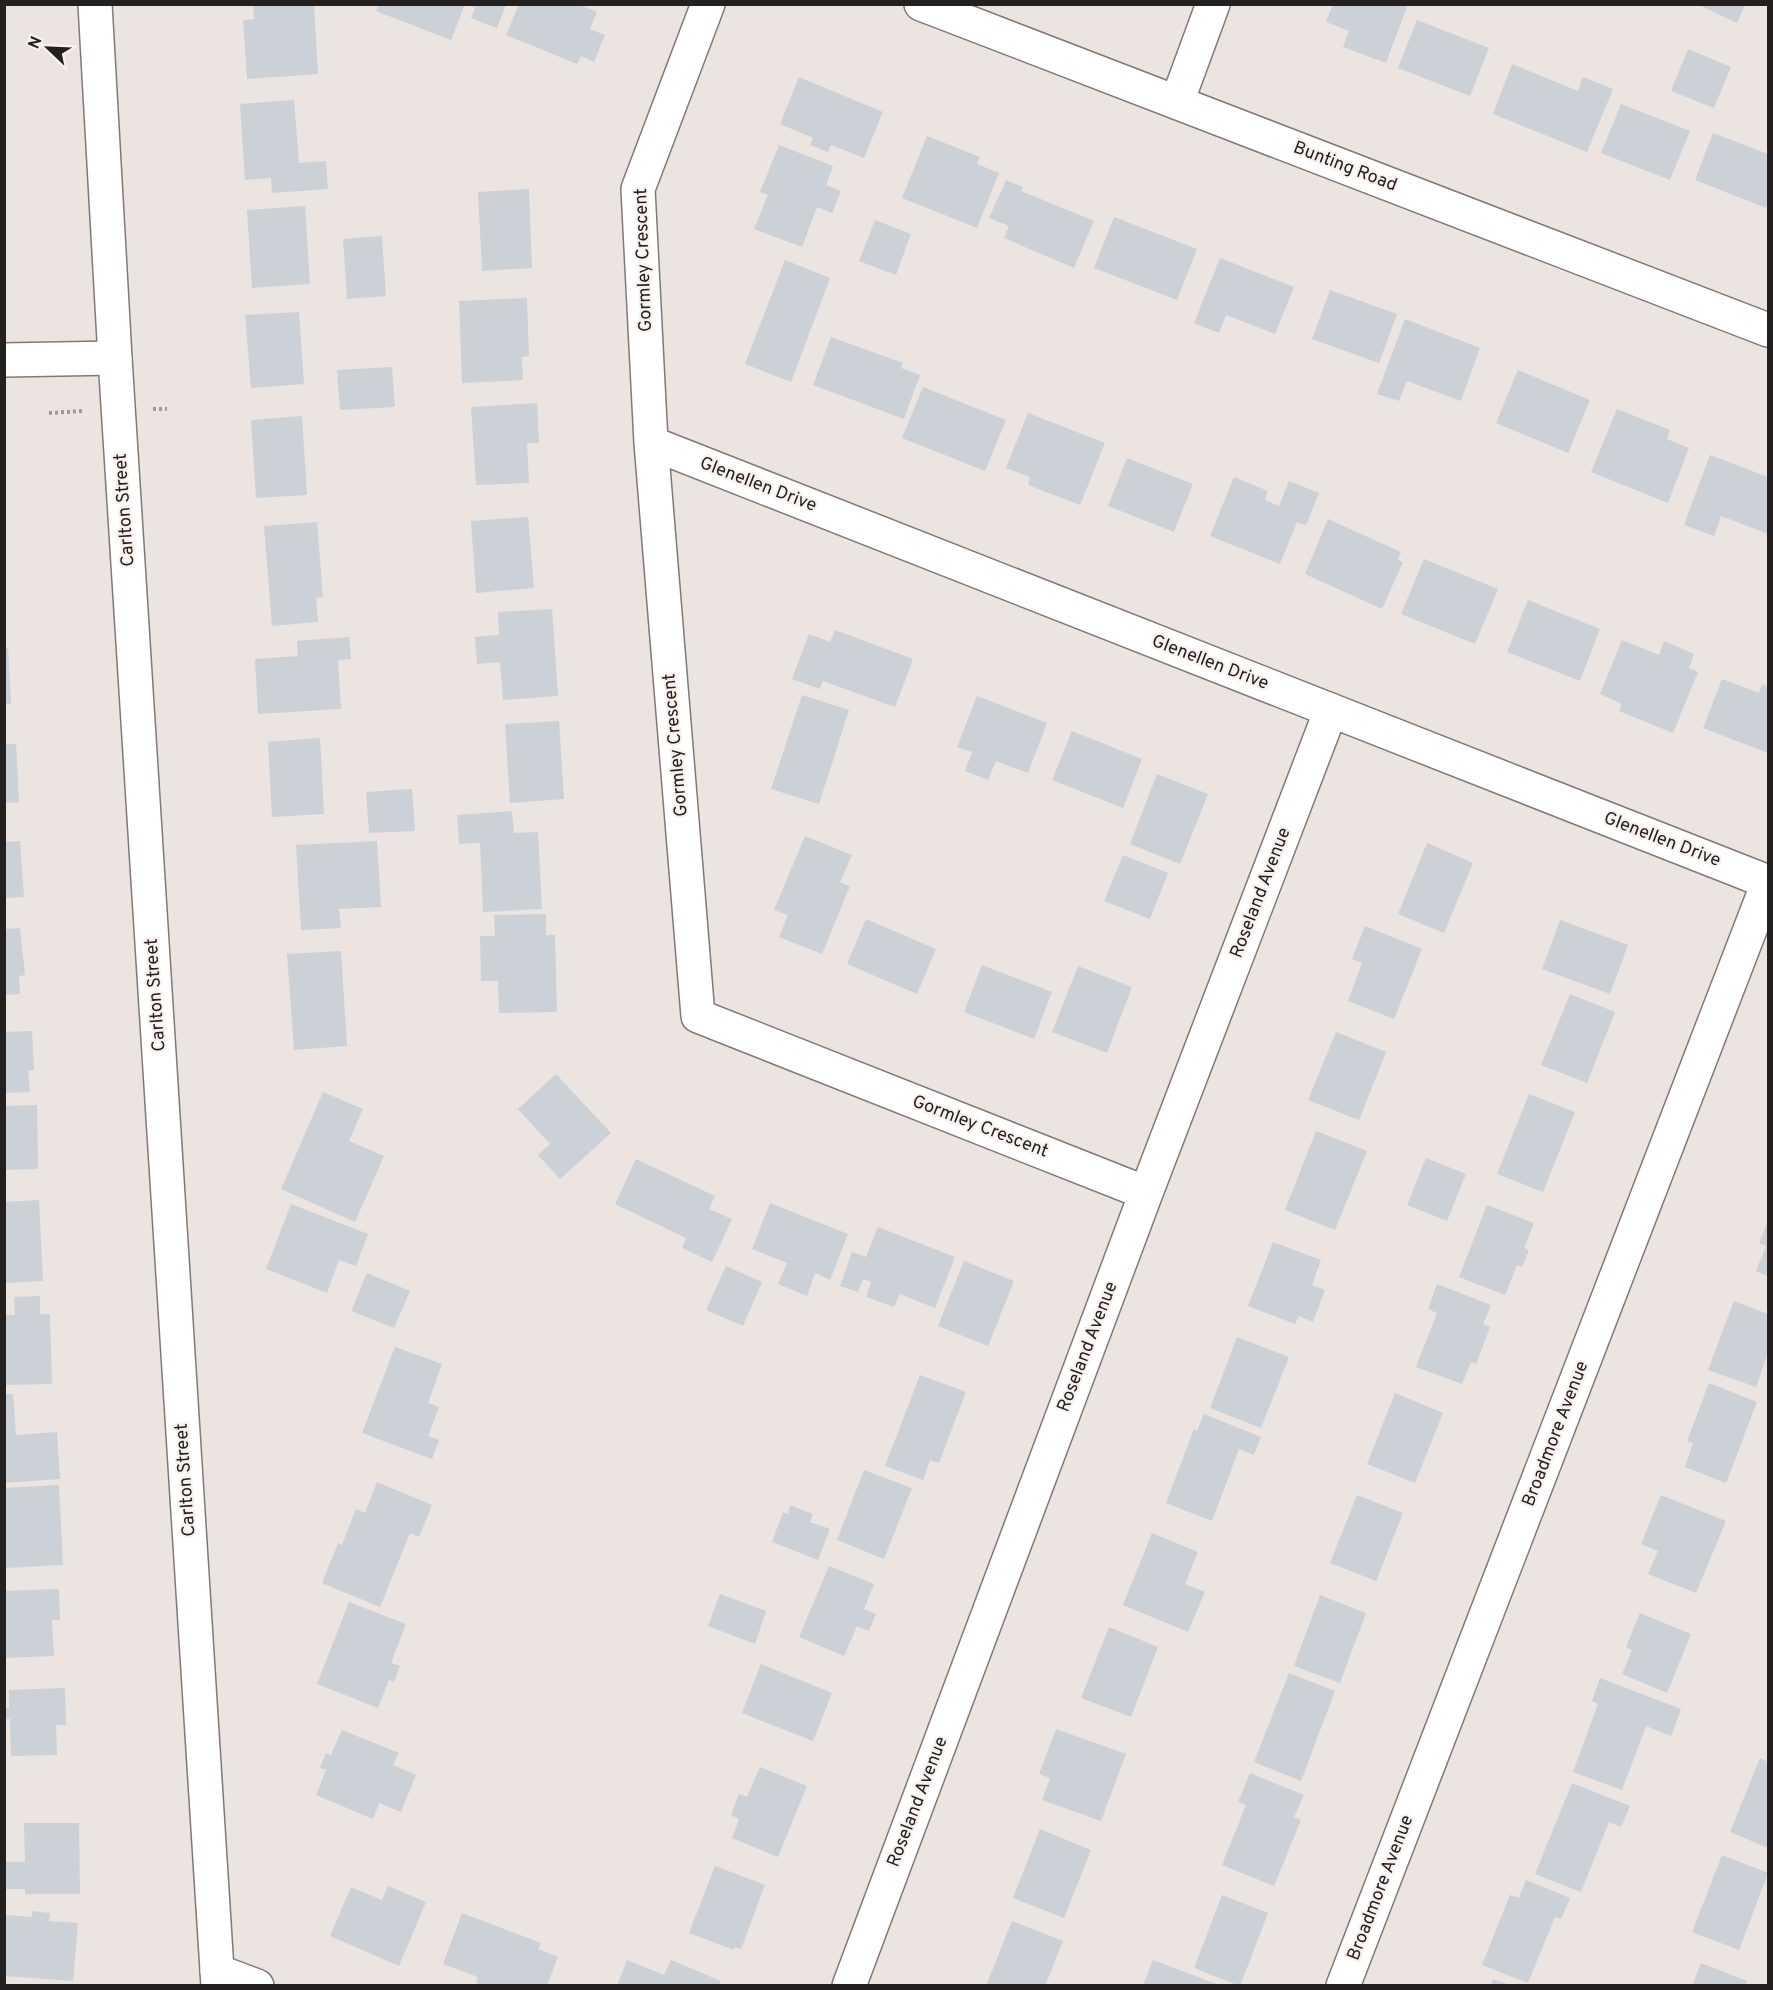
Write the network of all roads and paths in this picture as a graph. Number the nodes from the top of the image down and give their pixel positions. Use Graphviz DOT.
graph roads {
  1 [pos="95,4"];
  2 [pos="708,4"];
  3 [pos="921,4"];
  4 [pos="1213,4"];
  5 [pos="1177,102"];
  6 [pos="1768,330"];
  7 [pos="115,358"];
  8 [pos="4,360"];
  9 [pos="84,411"];
  10 [pos="49,413"];
  11 [pos="651,443"];
  12 [pos="1331,710"];
  13 [pos="1768,882"];
  14 [pos="1146,1193"];
  15 [pos="217,1978"];
  16 [pos="257,1986"];
  17 [pos="849,1986"];
  18 [pos="1343,1986"];
  1 -- 7 [label="street, Carlton Street"];
  2 -- 11 [label="street, Gormley Crescent"];
  3 -- 5 [label="street, Bunting Road"];
  4 -- 5 [label="street"];
  5 -- 6 [label="street, Bunting Road"];
  7 -- 8 [label="street"];
  7 -- 15 [label="street, Carlton Street"];
  9 -- 10 [label="path"];
  11 -- 12 [label="street, Glenellen Drive"];
  11 -- 14 [label="street, Gormley Crescent"];
  12 -- 13 [label="street, Glenellen Drive"];
  12 -- 14 [label="street, Roseland Avenue"];
  13 -- 18 [label="street, Broadmore Avenue"];
  14 -- 17 [label="street, Roseland Avenue"];
  15 -- 16 [label="street"];
}
